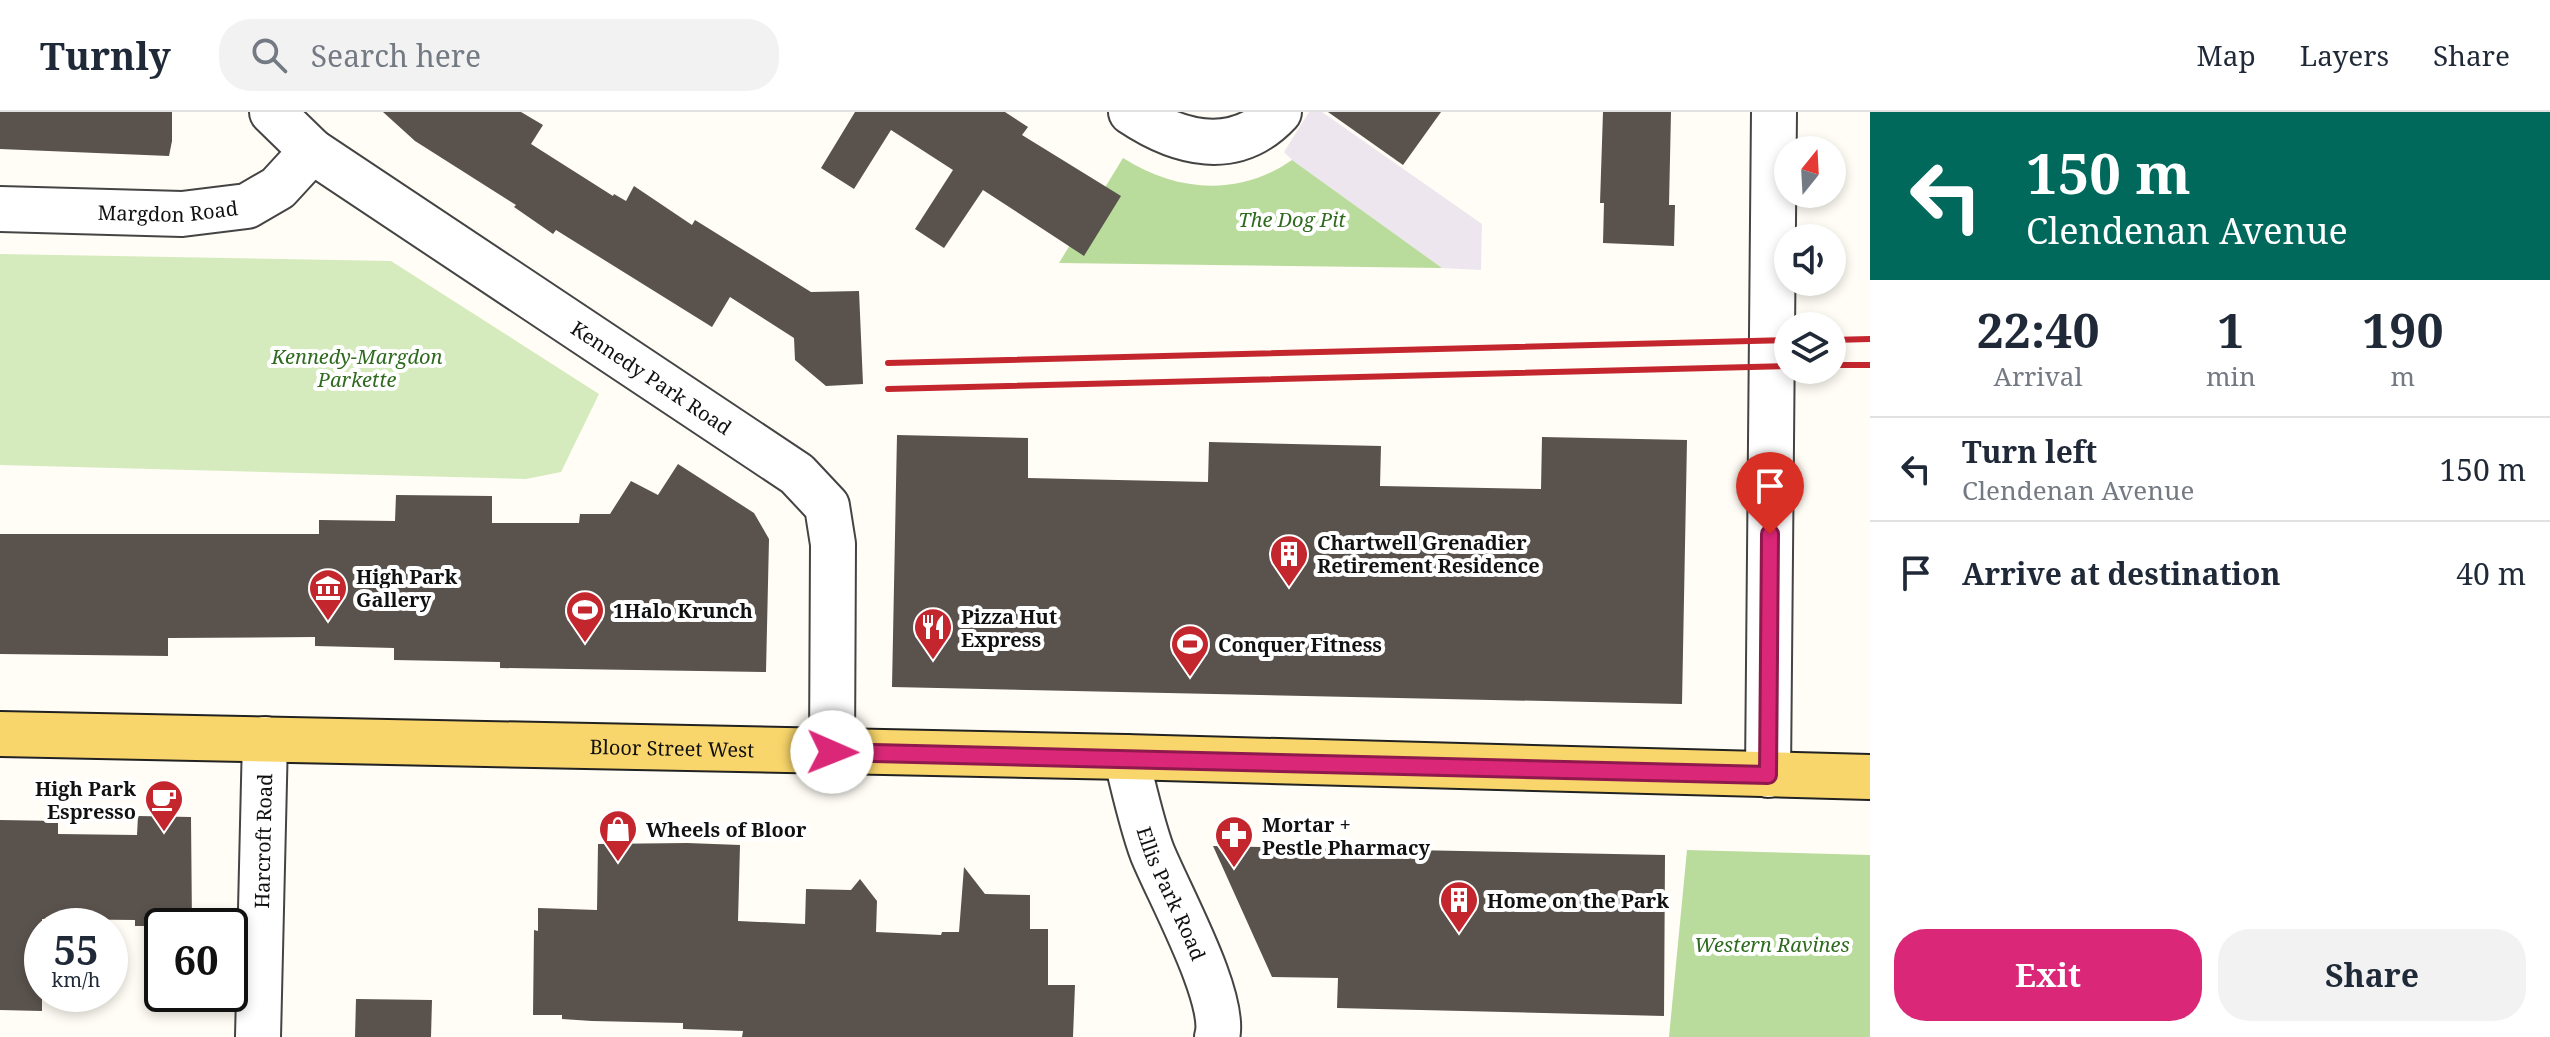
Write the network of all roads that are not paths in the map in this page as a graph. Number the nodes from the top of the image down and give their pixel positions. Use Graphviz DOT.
graph roads {
  1 [pos="272,112"];
  2 [pos="1131,112"];
  3 [pos="1279,112"];
  4 [pos="1774,112"];
  5 [pos="312,151"];
  6 [pos="0,209"];
  7 [pos="0,734"];
  8 [pos="265,739"];
  9 [pos="832,752"];
  10 [pos="1126,757"];
  11 [pos="1768,775"];
  12 [pos="1870,777"];
  13 [pos="1223,1034"];
  14 [pos="258,1037"];
  1 -- 5 [label="street, Kennedy Park Road"];
  2 -- 3 [label="street"];
  4 -- 11 [label="street"];
  5 -- 6 [label="street, Margdon Road"];
  5 -- 9 [label="street, Kennedy Park Road"];
  7 -- 8 [label="main road, Bloor Street West"];
  8 -- 9 [label="main road, Bloor Street West"];
  8 -- 14 [label="street, Harcroft Road"];
  9 -- 10 [label="main road, Bloor Street West"];
  10 -- 11 [label="main road, Bloor Street West"];
  10 -- 13 [label="street, Ellis Park Road"];
  11 -- 12 [label="main road, Bloor Street West"];
}
